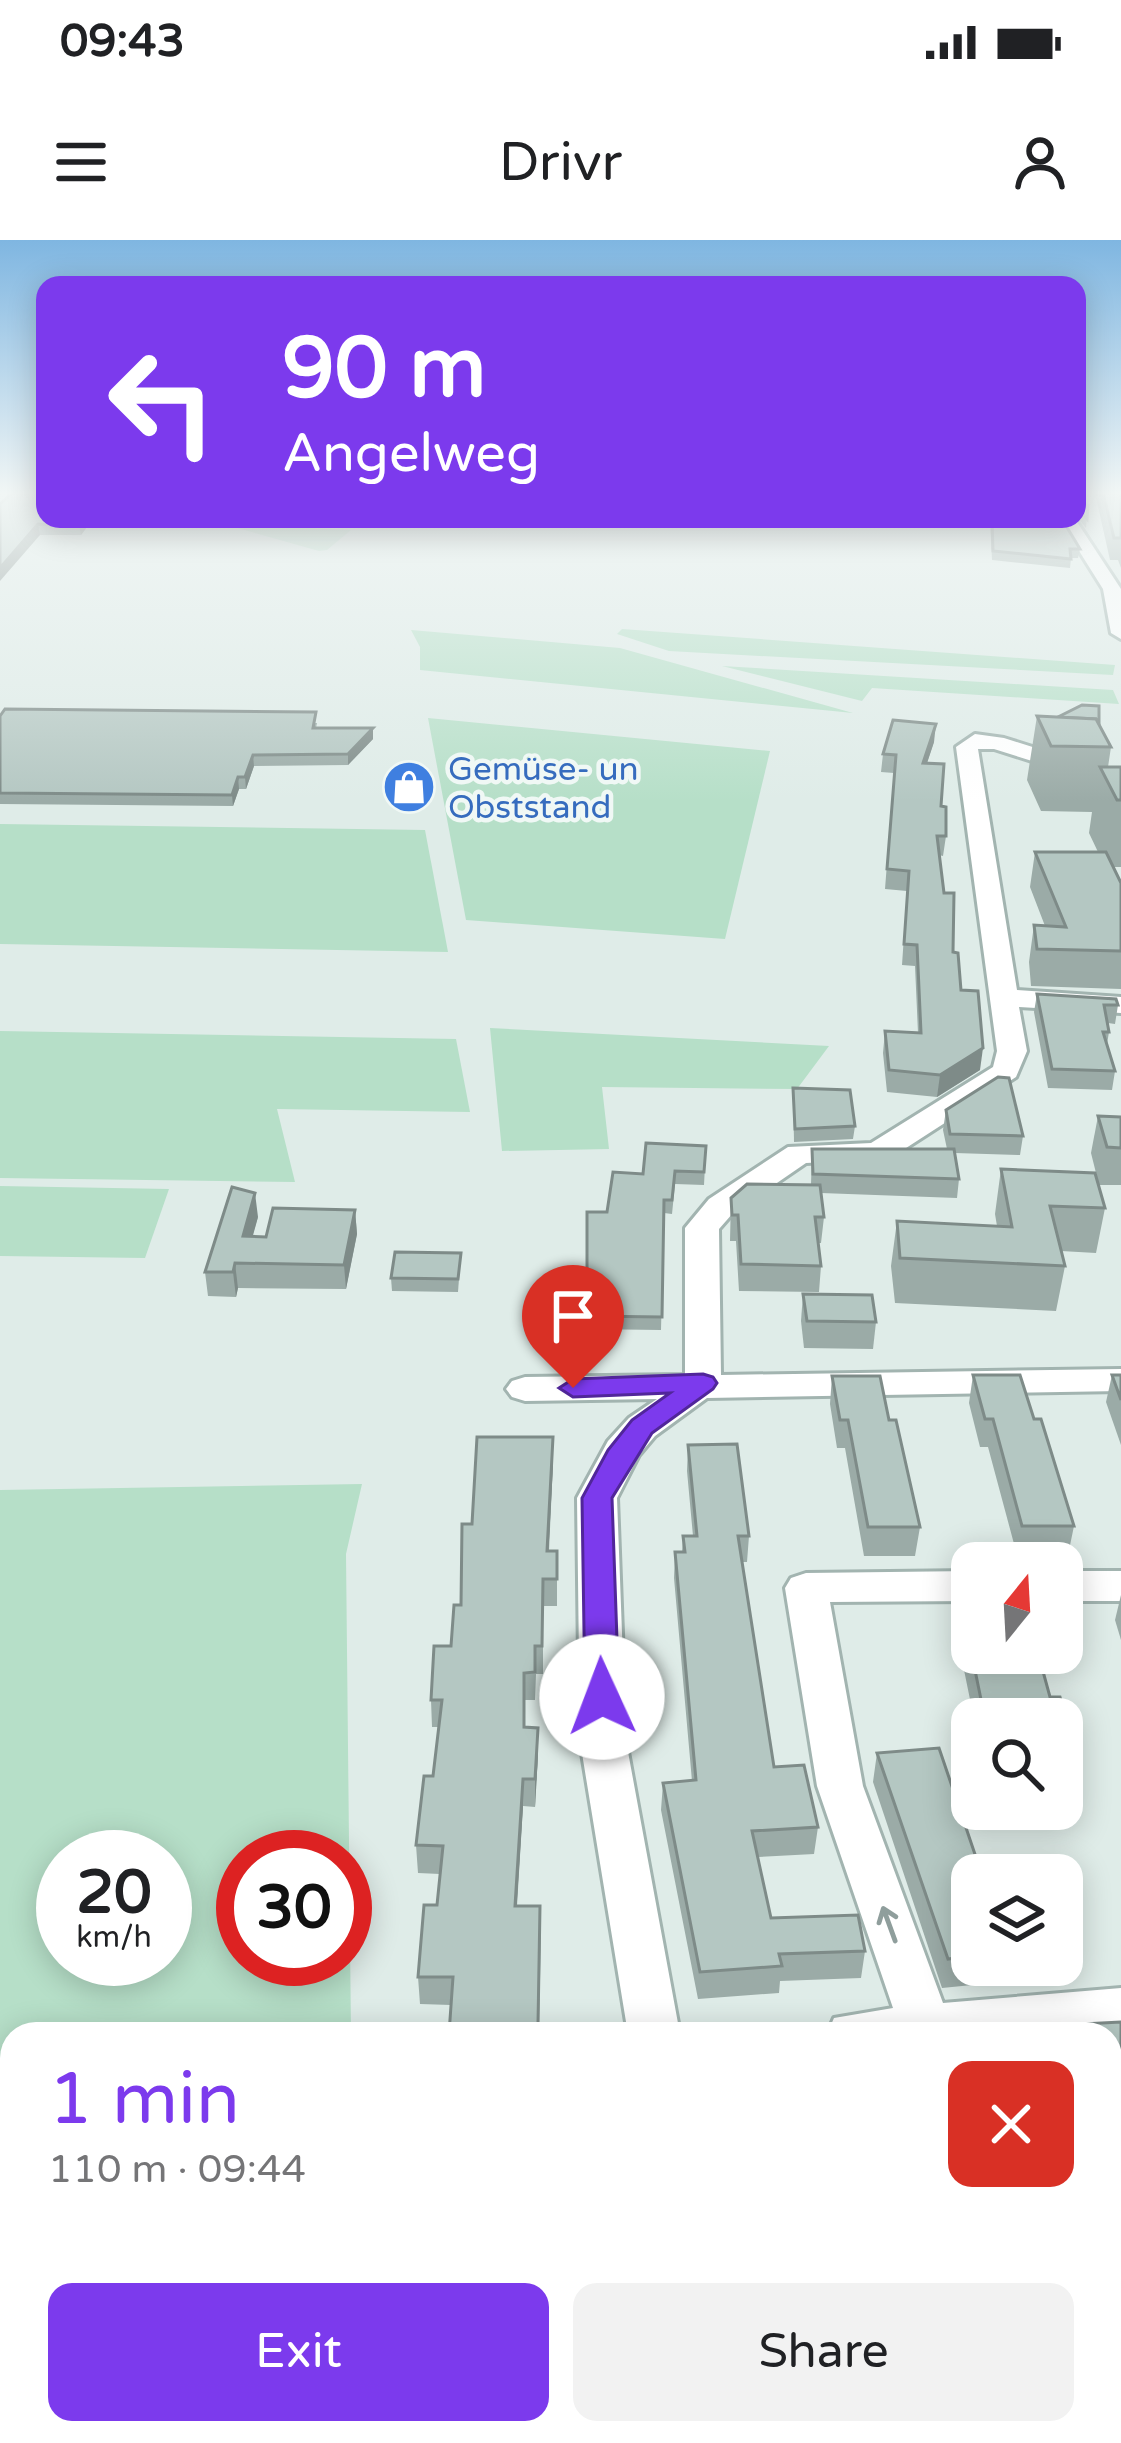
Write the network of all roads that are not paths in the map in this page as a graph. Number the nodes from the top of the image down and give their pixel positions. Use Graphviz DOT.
graph roads {
  1 [pos="1113,596"];
  2 [pos="1121,633"];
  3 [pos="1121,782"];
  4 [pos="1004,998"];
  5 [pos="1121,1005"];
  6 [pos="1121,1380"];
  7 [pos="703,1383"];
  8 [pos="526,1388"];
  9 [pos="951,1586"];
  10 [pos="1083,1586"];
  11 [pos="1121,1586"];
  12 [pos="1121,2011"];
  13 [pos="652,2022"];
  14 [pos="924,2022"];
  15 [pos="1014,2022"];
  1 -- 2 [label="street"];
  3 -- 4 [label="street"];
  4 -- 5 [label="street"];
  4 -- 7 [label="street"];
  6 -- 7 [label="street"];
  7 -- 8 [label="street"];
  7 -- 13 [label="street"];
  14 -- 9 [label="street, one-way"];
  10 -- 11 [label="street"];
  12 -- 15 [label="street"];
}
